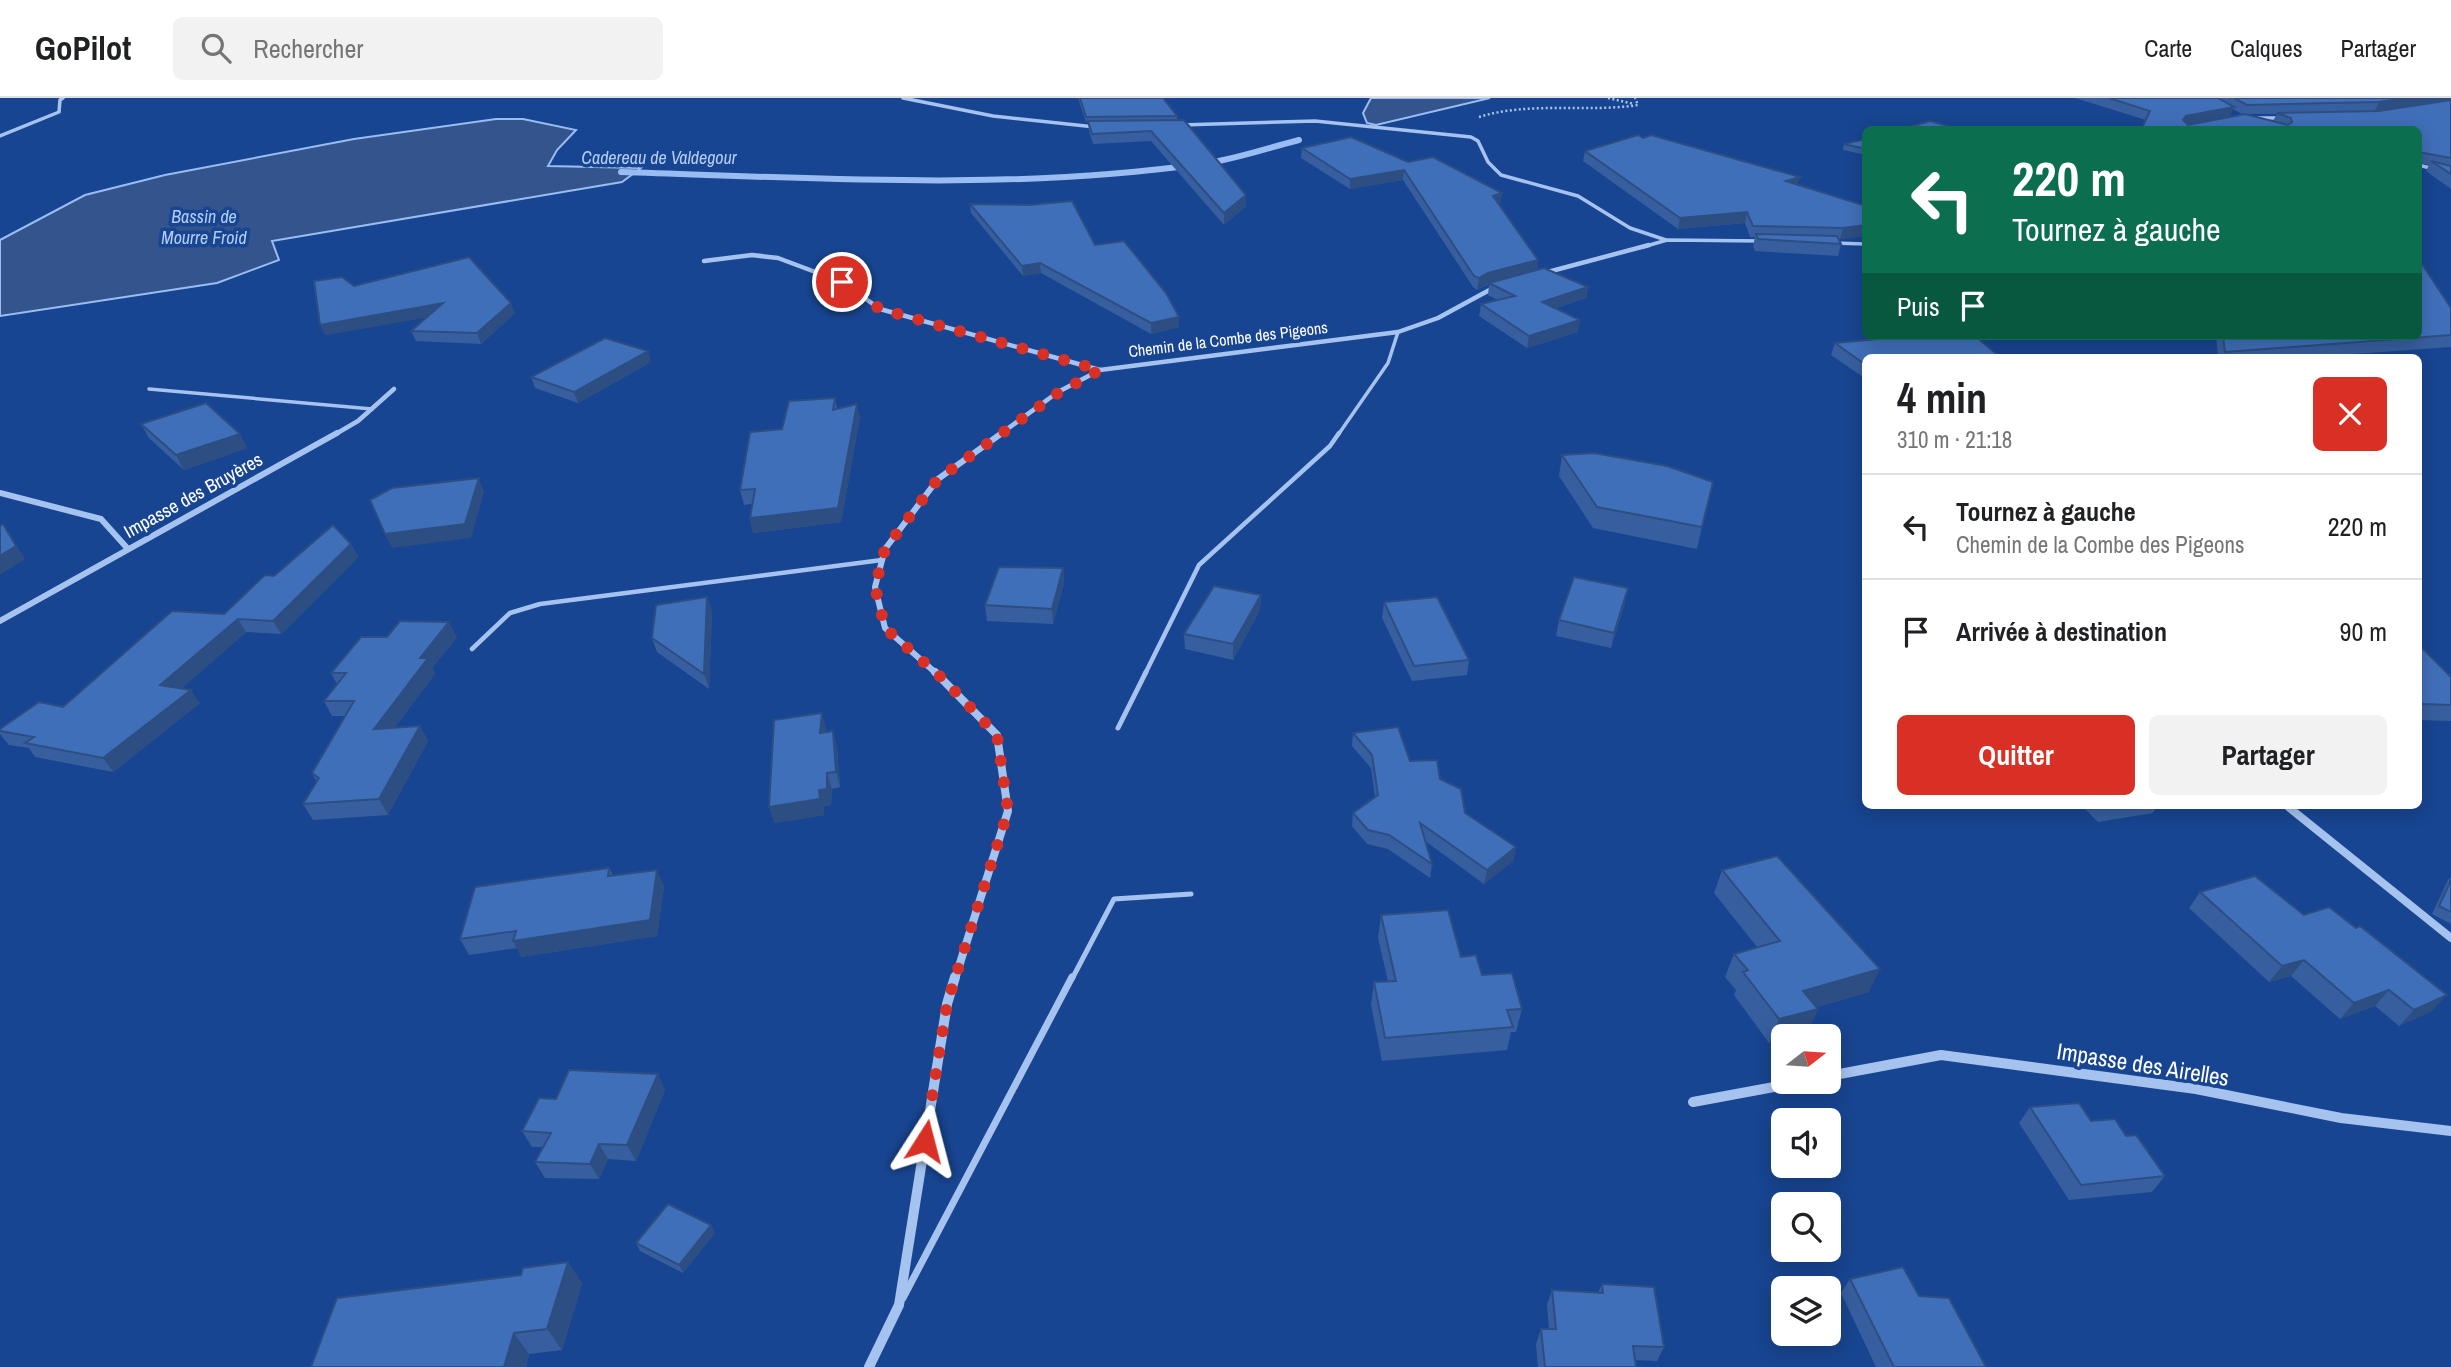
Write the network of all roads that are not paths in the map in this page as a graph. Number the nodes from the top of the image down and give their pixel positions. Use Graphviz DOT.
graph roads {
  1 [pos="63,98"];
  2 [pos="903,98"];
  3 [pos="2287,118"];
  4 [pos="2262,124"];
  5 [pos="1178,126"];
  6 [pos="1100,127"];
  7 [pos="0,136"];
  8 [pos="2422,166"];
  9 [pos="2451,173"];
  10 [pos="1667,240"];
  11 [pos="1775,241"];
  12 [pos="1826,243"];
  13 [pos="1862,244"];
  14 [pos="704,261"];
  15 [pos="1538,275"];
  16 [pos="1501,285"];
  17 [pos="1398,332"];
  18 [pos="1100,370"];
  19 [pos="149,389"];
  20 [pos="394,389"];
  21 [pos="372,409"];
  22 [pos="0,493"];
  23 [pos="128,549"];
  24 [pos="882,560"];
  25 [pos="0,621"];
  26 [pos="472,649"];
  27 [pos="1118,728"];
  28 [pos="2291,809"];
  29 [pos="1191,894"];
  30 [pos="2451,938"];
  31 [pos="1841,1074"];
  32 [pos="1771,1088"];
  33 [pos="1693,1102"];
  34 [pos="2451,1131"];
  35 [pos="899,1305"];
  36 [pos="869,1367"];
  1 -- 7 [label="street"];
  2 -- 6 [label="street"];
  3 -- 4 [label="street"];
  5 -- 10 [label="street"];
  8 -- 9 [label="street"];
  10 -- 11 [label="street"];
  10 -- 15 [label="street"];
  12 -- 13 [label="street"];
  14 -- 18 [label="street, Chemin de la Combe des Pigeons"];
  16 -- 17 [label="street, Chemin de la Combe des Pigeons"];
  17 -- 18 [label="street, Chemin de la Combe des Pigeons"];
  17 -- 27 [label="lane"];
  18 -- 24 [label="street"];
  19 -- 21 [label="lane"];
  20 -- 21 [label="street, Impasse des Bruyères"];
  21 -- 23 [label="street, Impasse des Bruyères"];
  22 -- 23 [label="street"];
  23 -- 25 [label="street, Impasse des Bruyères"];
  24 -- 26 [label="lane"];
  24 -- 35 [label="street"];
  28 -- 30 [label="street"];
  29 -- 35 [label="lane"];
  31 -- 34 [label="street, Impasse des Airelles"];
  32 -- 33 [label="street"];
  35 -- 36 [label="street"];
}
